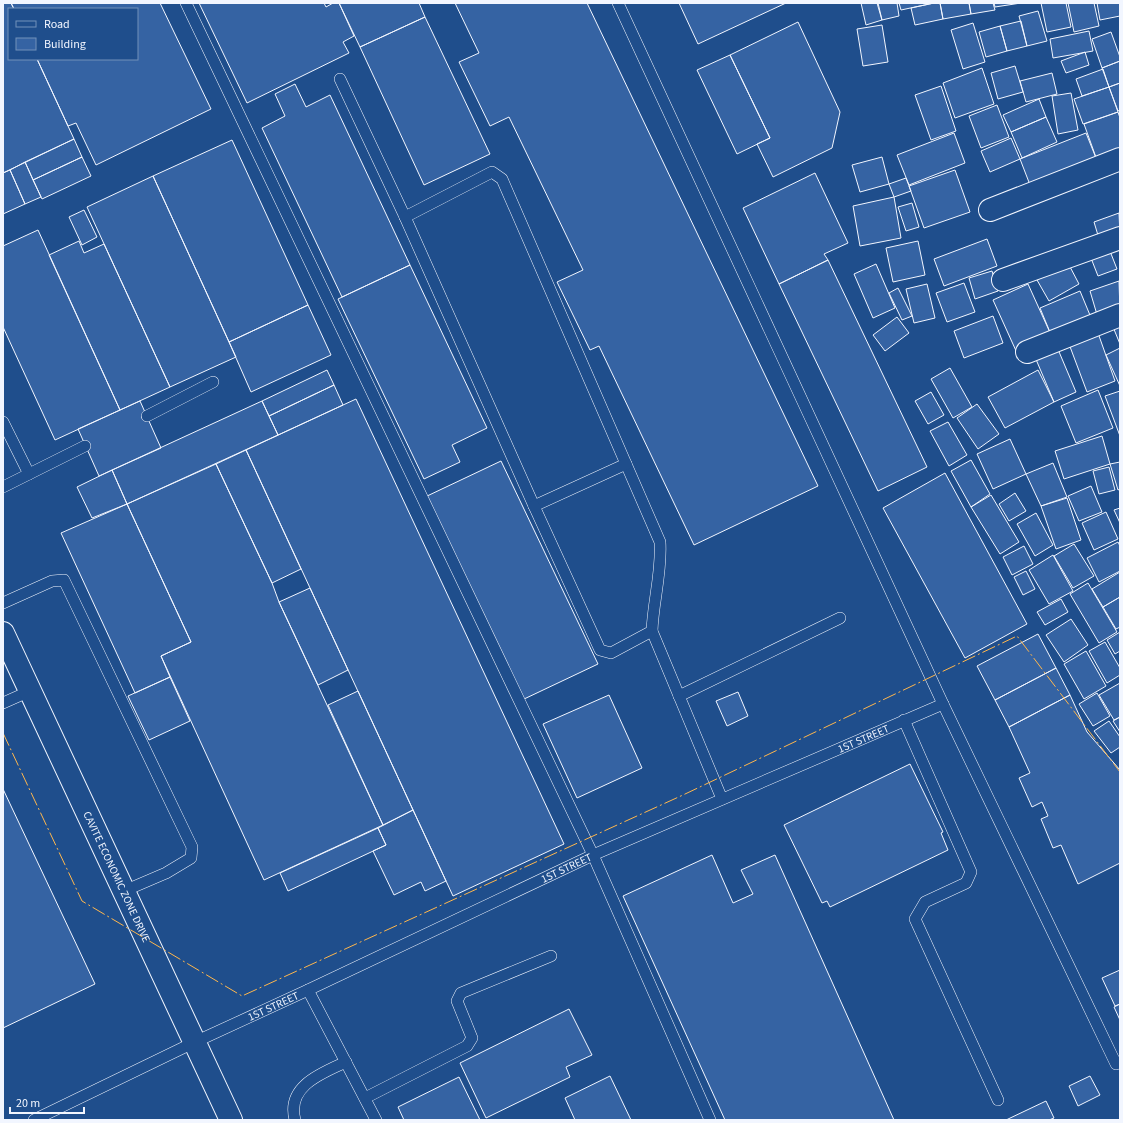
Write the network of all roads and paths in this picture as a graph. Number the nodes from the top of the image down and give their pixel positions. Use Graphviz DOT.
graph roads {
  1 [pos="186,3"];
  2 [pos="618,3"];
  3 [pos="340,79"];
  4 [pos="1120,159"];
  5 [pos="990,210"];
  6 [pos="405,217"];
  7 [pos="1120,238"];
  8 [pos="1004,280"];
  9 [pos="1120,315"];
  10 [pos="1027,352"];
  11 [pos="213,382"];
  12 [pos="147,416"];
  13 [pos="3,422"];
  14 [pos="85,446"];
  15 [pos="626,464"];
  16 [pos="29,474"];
  17 [pos="3,487"];
  18 [pos="534,506"];
  19 [pos="3,603"];
  20 [pos="840,618"];
  21 [pos="652,631"];
  22 [pos="3,633"];
  23 [pos="30,691"];
  24 [pos="679,696"];
  25 [pos="3,704"];
  26 [pos="943,704"];
  27 [pos="904,720"];
  28 [pos="722,799"];
  29 [pos="594,855"];
  30 [pos="124,891"];
  31 [pos="551,956"];
  32 [pos="308,990"];
  33 [pos="195,1042"];
  34 [pos="346,1062"];
  35 [pos="1120,1062"];
  36 [pos="365,1098"];
  37 [pos="998,1100"];
  38 [pos="34,1120"];
  39 [pos="231,1120"];
  40 [pos="295,1120"];
  41 [pos="376,1120"];
  42 [pos="710,1120"];
  1 -- 29 [label="lane"];
  2 -- 26 [label="lane"];
  3 -- 6 [label="lane"];
  4 -- 5 [label="street"];
  6 -- 15 [label="lane"];
  6 -- 18 [label="lane"];
  7 -- 8 [label="street"];
  9 -- 10 [label="street"];
  11 -- 12 [label="lane"];
  13 -- 16 [label="lane"];
  14 -- 16 [label="lane"];
  15 -- 18 [label="lane"];
  15 -- 21 [label="lane"];
  16 -- 17 [label="lane"];
  18 -- 21 [label="lane"];
  19 -- 30 [label="lane"];
  20 -- 24 [label="lane"];
  21 -- 24 [label="lane"];
  22 -- 23 [label="street, CAVITE ECONOMIC ZONE DRIVE"];
  23 -- 25 [label="lane"];
  23 -- 30 [label="street, CAVITE ECONOMIC ZONE DRIVE"];
  24 -- 28 [label="lane"];
  26 -- 27 [label="lane, 1ST STREET"];
  26 -- 35 [label="lane"];
  27 -- 28 [label="lane, 1ST STREET"];
  27 -- 37 [label="lane"];
  28 -- 29 [label="lane, 1ST STREET"];
  29 -- 32 [label="lane, 1ST STREET"];
  29 -- 42 [label="lane"];
  30 -- 33 [label="street, CAVITE ECONOMIC ZONE DRIVE"];
  31 -- 36 [label="lane"];
  32 -- 33 [label="lane, 1ST STREET"];
  32 -- 34 [label="lane"];
  33 -- 38 [label="lane, 1ST STREET"];
  33 -- 39 [label="street, CAVITE ECONOMIC ZONE DRIVE"];
  34 -- 36 [label="lane"];
  34 -- 40 [label="lane"];
  36 -- 41 [label="lane"];
}
